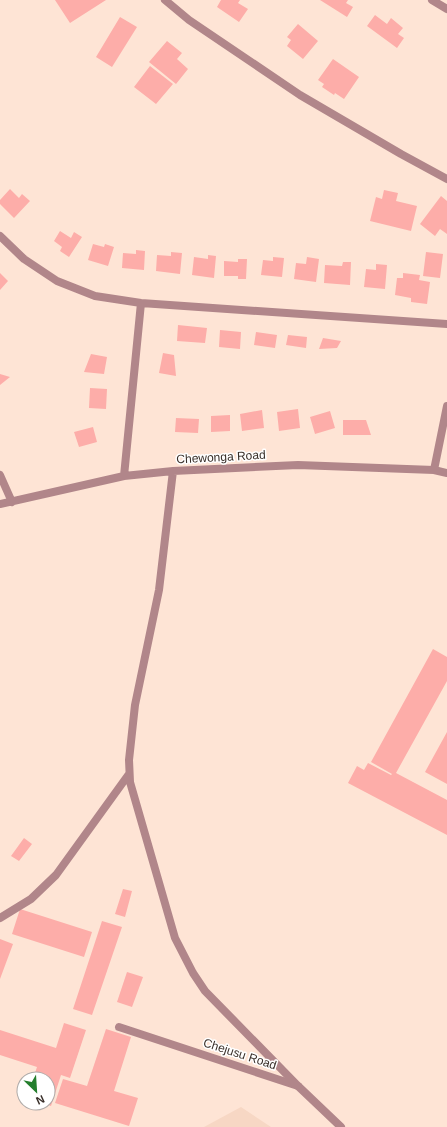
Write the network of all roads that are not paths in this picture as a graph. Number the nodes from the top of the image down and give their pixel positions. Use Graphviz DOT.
graph roads {
  1 [pos="165,0"];
  2 [pos="432,0"];
  3 [pos="447,9"];
  4 [pos="447,179"];
  5 [pos="0,236"];
  6 [pos="141,303"];
  7 [pos="447,324"];
  8 [pos="447,406"];
  9 [pos="434,470"];
  10 [pos="172,471"];
  11 [pos="447,473"];
  12 [pos="0,475"];
  13 [pos="124,476"];
  14 [pos="12,502"];
  15 [pos="0,504"];
  16 [pos="129,774"];
  17 [pos="0,918"];
  18 [pos="119,1027"];
  19 [pos="298,1086"];
  20 [pos="341,1127"];
  1 -- 4 [label="street"];
  2 -- 3 [label="street"];
  5 -- 6 [label="street"];
  6 -- 7 [label="street"];
  6 -- 13 [label="street"];
  8 -- 9 [label="street"];
  9 -- 10 [label="street, Chewonga Road"];
  9 -- 11 [label="street, Chewonga Road"];
  10 -- 13 [label="street, Chewonga Road"];
  10 -- 16 [label="street"];
  12 -- 14 [label="street"];
  13 -- 14 [label="street, Chewonga Road"];
  14 -- 15 [label="street, Chewonga Road"];
  16 -- 17 [label="street"];
  16 -- 19 [label="street"];
  18 -- 19 [label="street, Chejusu Road"];
  19 -- 20 [label="street, Chejusu Road"];
}
